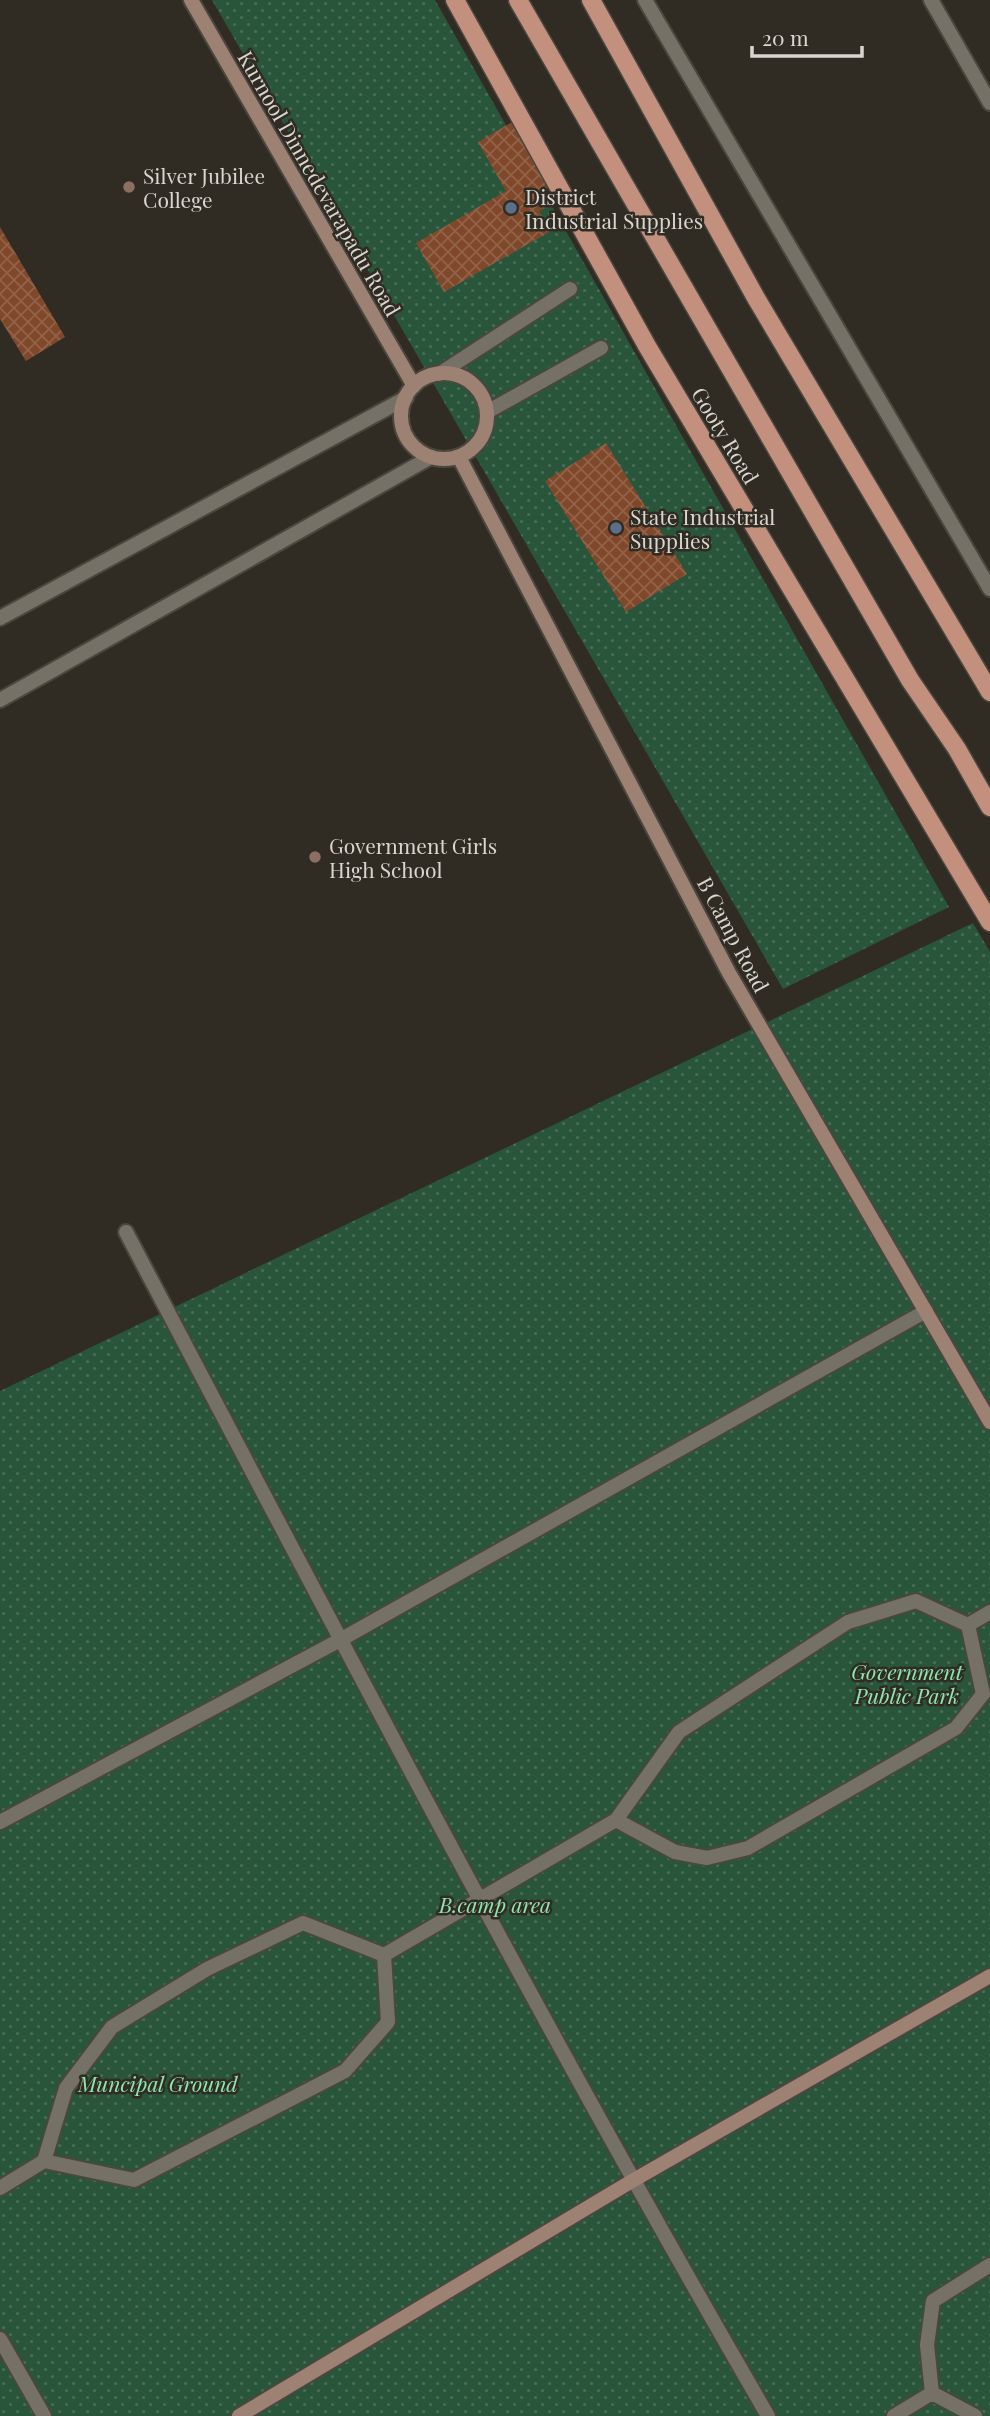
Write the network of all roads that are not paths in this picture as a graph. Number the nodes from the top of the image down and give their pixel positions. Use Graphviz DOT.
graph roads {
  1 [pos="191,0"];
  2 [pos="455,0"];
  3 [pos="518,0"];
  4 [pos="591,0"];
  5 [pos="645,0"];
  6 [pos="931,0"];
  7 [pos="990,103"];
  8 [pos="570,289"];
  9 [pos="601,348"];
  10 [pos="439,374"];
  11 [pos="410,392"];
  12 [pos="487,412"];
  13 [pos="431,457"];
  14 [pos="459,457"];
  15 [pos="990,589"];
  16 [pos="0,618"];
  17 [pos="990,692"];
  18 [pos="0,700"];
  19 [pos="990,807"];
  20 [pos="990,922"];
  21 [pos="126,1232"];
  22 [pos="926,1311"];
  23 [pos="990,1422"];
  24 [pos="990,1612"];
  25 [pos="968,1625"];
  26 [pos="341,1640"];
  27 [pos="616,1820"];
  28 [pos="0,1822"];
  29 [pos="480,1899"];
  30 [pos="384,1955"];
  31 [pos="990,1976"];
  32 [pos="44,2161"];
  33 [pos="632,2181"];
  34 [pos="0,2188"];
  35 [pos="990,2265"];
  36 [pos="0,2339"];
  37 [pos="932,2393"];
  38 [pos="44,2416"];
  39 [pos="239,2416"];
  40 [pos="768,2416"];
  41 [pos="894,2416"];
  42 [pos="975,2416"];
  1 -- 11 [label="main road, Kurnool Dinnedevarapadu Road"];
  2 -- 20 [label="main road, Gooty Road"];
  3 -- 19 [label="main road, Gooty Road"];
  4 -- 17 [label="main road"];
  5 -- 15 [label="street"];
  6 -- 7 [label="street"];
  8 -- 10 [label="street"];
  9 -- 12 [label="street"];
  10 -- 11 [label="main road"];
  10 -- 12 [label="main road"];
  11 -- 13 [label="main road"];
  11 -- 16 [label="street"];
  12 -- 14 [label="main road"];
  13 -- 14 [label="main road"];
  13 -- 18 [label="street"];
  14 -- 22 [label="main road, B Camp Road"];
  21 -- 26 [label="street"];
  22 -- 23 [label="main road, B Camp Road"];
  22 -- 26 [label="street"];
  24 -- 25 [label="street"];
  25 -- 27 [label="street"];
  25 -- 27 [label="street"];
  26 -- 28 [label="street"];
  26 -- 29 [label="street"];
  27 -- 29 [label="street"];
  29 -- 30 [label="street"];
  29 -- 33 [label="street"];
  30 -- 32 [label="street"];
  30 -- 32 [label="street"];
  31 -- 33 [label="main road"];
  32 -- 34 [label="street"];
  33 -- 39 [label="main road"];
  33 -- 40 [label="street"];
  35 -- 37 [label="street"];
  36 -- 38 [label="street"];
  37 -- 41 [label="street"];
  37 -- 42 [label="street"];
}
